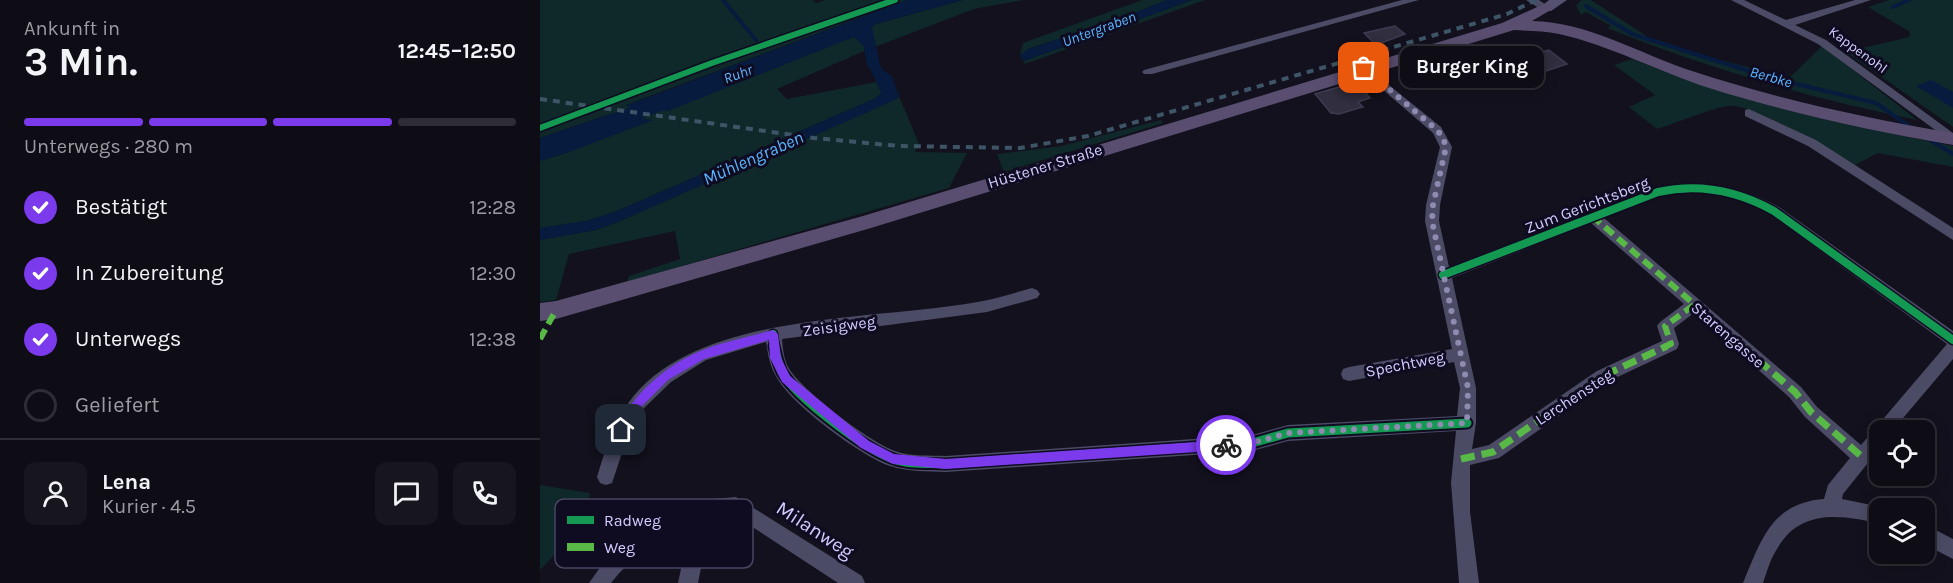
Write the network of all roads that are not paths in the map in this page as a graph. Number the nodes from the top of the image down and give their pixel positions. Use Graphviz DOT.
graph roads {
  1 [pos="1414,0"];
  2 [pos="1736,0"];
  3 [pos="1866,0"];
  4 [pos="1546,3"];
  5 [pos="1786,24"];
  6 [pos="1508,26"];
  7 [pos="1566,30"];
  8 [pos="1364,68"];
  9 [pos="1148,72"];
  10 [pos="1749,113"];
  11 [pos="1953,132"];
  12 [pos="1953,139"];
  13 [pos="1592,216"];
  14 [pos="1953,235"];
  15 [pos="1443,274"];
  16 [pos="1032,294"];
  17 [pos="1694,305"];
  18 [pos="540,312"];
  19 [pos="773,334"];
  20 [pos="1953,340"];
  21 [pos="1953,348"];
  22 [pos="1461,354"];
  23 [pos="1349,374"];
  24 [pos="1891,420"];
  25 [pos="1467,423"];
  26 [pos="1869,447"];
  27 [pos="1861,456"];
  28 [pos="1461,459"];
  29 [pos="606,477"];
  30 [pos="1832,506"];
  31 [pos="1869,513"];
  32 [pos="753,517"];
  33 [pos="1935,539"];
  34 [pos="1953,550"];
  35 [pos="611,568"];
  36 [pos="691,568"];
  37 [pos="599,583"];
  38 [pos="688,583"];
  39 [pos="855,583"];
  40 [pos="1469,583"];
  41 [pos="1753,583"];
  1 -- 9 [label="street"];
  2 -- 5 [label="street, Kappenohl"];
  3 -- 5 [label="street"];
  4 -- 6 [label="main road, Hüstener Straße"];
  4 -- 7 [label="main road"];
  4 -- 11 [label="main road"];
  5 -- 12 [label="street, Kappenohl"];
  6 -- 7 [label="main road"];
  6 -- 8 [label="main road, Hüstener Straße"];
  7 -- 12 [label="main road"];
  8 -- 15 [label="street"];
  8 -- 18 [label="main road, Hüstener Straße"];
  10 -- 14 [label="street"];
  13 -- 15 [label="street, Zum Gerichtsberg"];
  13 -- 17 [label="street, Starengasse"];
  13 -- 20 [label="street, Zum Gerichtsberg"];
  15 -- 22 [label="street"];
  16 -- 19 [label="street, Zeisigweg"];
  17 -- 27 [label="street, Starengasse"];
  17 -- 28 [label="street, Lerchensteg"];
  19 -- 25 [label="street"];
  19 -- 29 [label="street, Zeisigweg"];
  21 -- 24 [label="street"];
  22 -- 23 [label="street, Spechtweg"];
  22 -- 25 [label="street"];
  25 -- 28 [label="street"];
  26 -- 27 [label="street"];
  27 -- 30 [label="street"];
  28 -- 40 [label="street"];
  30 -- 31 [label="street"];
  30 -- 41 [label="street"];
  32 -- 39 [label="street, Milanweg"];
  33 -- 34 [label="street"];
  35 -- 37 [label="street, Milanweg"];
  36 -- 38 [label="street"];
}
